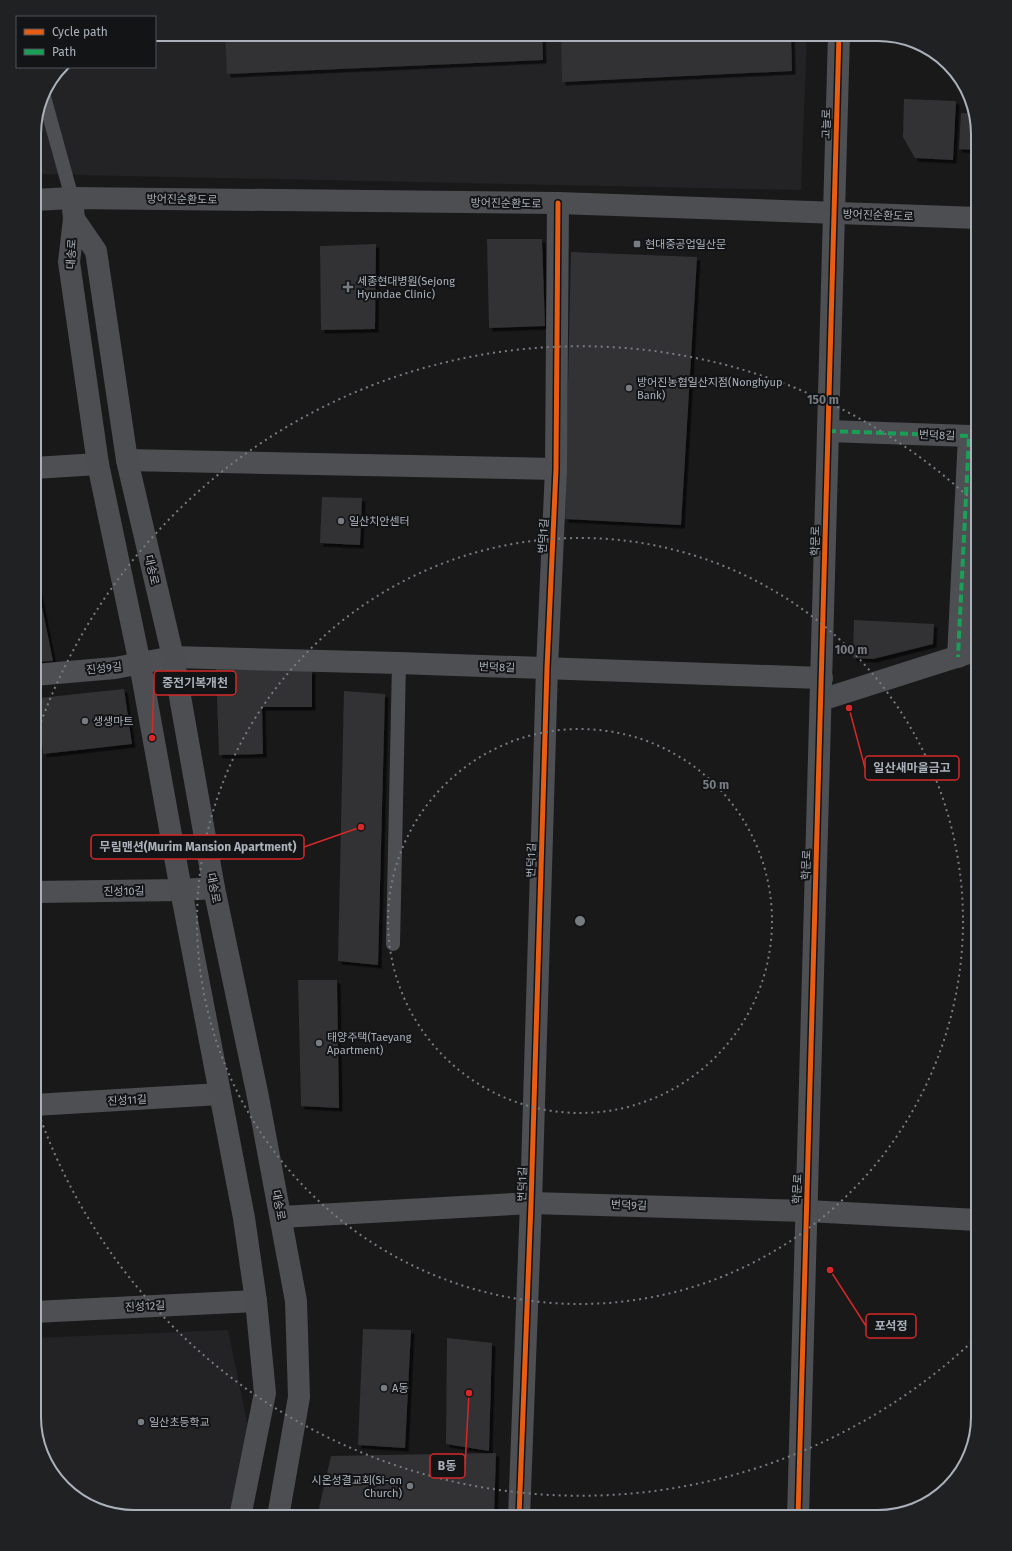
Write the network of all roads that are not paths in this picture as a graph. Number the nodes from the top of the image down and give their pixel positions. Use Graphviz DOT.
graph roads {
  1 [pos="839,41"];
  2 [pos="46,105"];
  3 [pos="41,201"];
  4 [pos="558,203"];
  5 [pos="73,208"];
  6 [pos="834,213"];
  7 [pos="971,218"];
  8 [pos="828,431"];
  9 [pos="127,460"];
  10 [pos="98,464"];
  11 [pos="41,468"];
  12 [pos="556,469"];
  13 [pos="971,652"];
  14 [pos="173,657"];
  15 [pos="958,657"];
  16 [pos="399,663"];
  17 [pos="140,664"];
  18 [pos="547,668"];
  19 [pos="41,674"];
  20 [pos="822,678"];
  21 [pos="821,700"];
  22 [pos="214,888"];
  23 [pos="181,890"];
  24 [pos="41,892"];
  25 [pos="393,944"];
  26 [pos="220,1094"];
  27 [pos="41,1105"];
  28 [pos="531,1202"];
  29 [pos="807,1211"];
  30 [pos="281,1217"];
  31 [pos="971,1220"];
  32 [pos="256,1301"];
  33 [pos="41,1312"];
  34 [pos="241,1510"];
  35 [pos="279,1510"];
  36 [pos="519,1510"];
  37 [pos="798,1510"];
  1 -- 6 [label="street, 고늘로"];
  2 -- 5 [label="lane"];
  3 -- 5 [label="main road, 방어진순환도로"];
  4 -- 5 [label="main road, 방어진순환도로"];
  4 -- 6 [label="main road, 방어진순환도로"];
  4 -- 12 [label="street, 번덕1길"];
  5 -- 9 [label="main road, 대송로"];
  5 -- 10 [label="main road, 대송로"];
  6 -- 7 [label="main road, 방어진순환도로"];
  6 -- 8 [label="street, 학문로"];
  8 -- 15 [label="street, 번덕8길"];
  8 -- 20 [label="street, 학문로"];
  9 -- 12 [label="street"];
  9 -- 14 [label="main road, 대송로"];
  10 -- 11 [label="street"];
  10 -- 17 [label="main road, 대송로"];
  12 -- 18 [label="street, 번덕1길"];
  13 -- 15 [label="street"];
  14 -- 16 [label="street, 번덕8길"];
  14 -- 17 [label="street, 진성9길"];
  14 -- 22 [label="main road, 대송로"];
  15 -- 21 [label="street"];
  16 -- 18 [label="street, 번덕8길"];
  16 -- 25 [label="lane"];
  17 -- 19 [label="street, 진성9길"];
  17 -- 23 [label="main road, 대송로"];
  18 -- 20 [label="street, 번덕8길"];
  18 -- 28 [label="street, 번덕1길"];
  20 -- 21 [label="street, 학문로"];
  21 -- 29 [label="street, 학문로"];
  22 -- 23 [label="street, 진성10길"];
  22 -- 30 [label="main road, 대송로"];
  23 -- 24 [label="street, 진성10길"];
  23 -- 26 [label="main road, 대송로"];
  26 -- 27 [label="street, 진성11길"];
  26 -- 32 [label="main road, 대송로"];
  28 -- 29 [label="street, 번덕9길"];
  28 -- 30 [label="street, 번덕9길"];
  28 -- 36 [label="street, 번덕1길"];
  29 -- 31 [label="street, 번덕9길"];
  29 -- 37 [label="street, 학문로"];
  30 -- 35 [label="main road, 대송로"];
  32 -- 33 [label="street, 진성12길"];
  32 -- 34 [label="main road, 대송로"];
}
